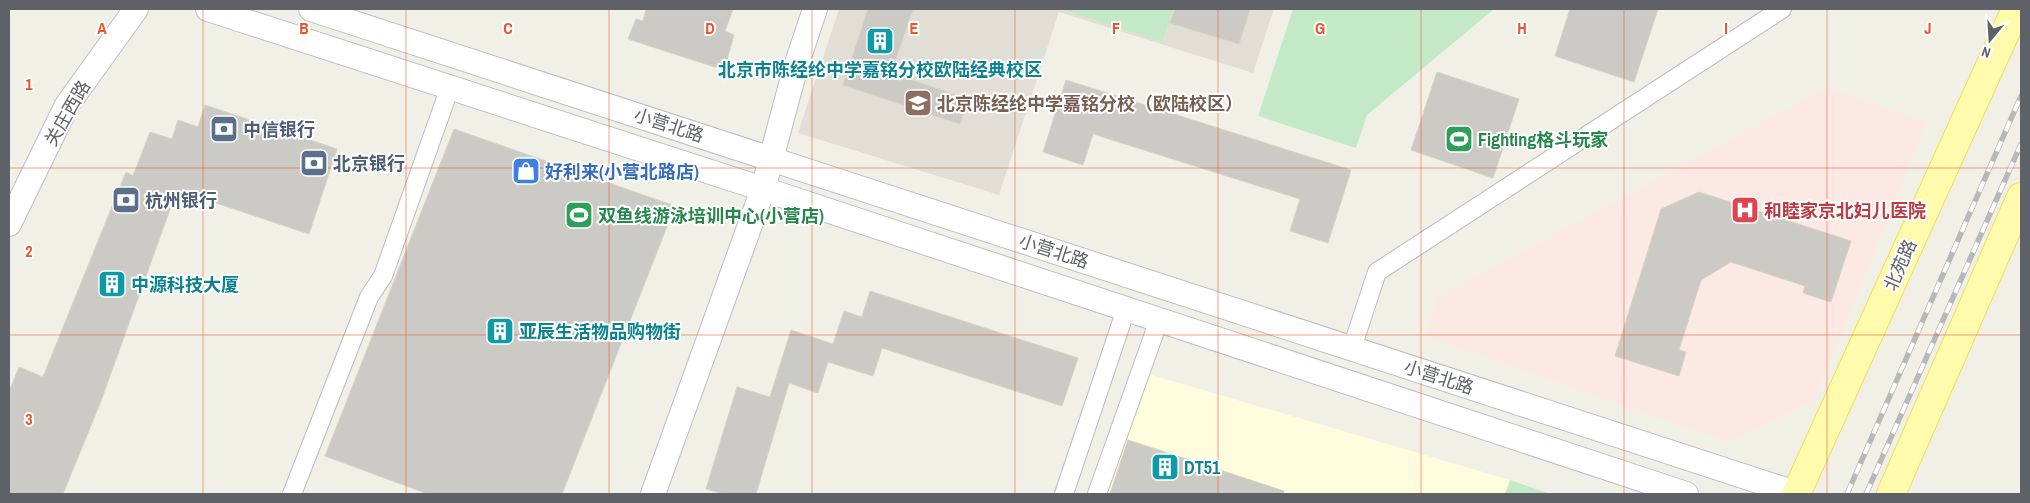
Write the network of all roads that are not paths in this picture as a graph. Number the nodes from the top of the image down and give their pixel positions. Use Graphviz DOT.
graph roads {
  1 [pos="136,9"];
  2 [pos="208,9"];
  3 [pos="311,9"];
  4 [pos="815,9"];
  5 [pos="1782,9"];
  6 [pos="2016,9"];
  7 [pos="450,87"];
  8 [pos="771,159"];
  9 [pos="762,189"];
  10 [pos="2021,197"];
  11 [pos="9,224"];
  12 [pos="1126,309"];
  13 [pos="1159,320"];
  14 [pos="1352,348"];
  15 [pos="292,494"];
  16 [pos="653,494"];
  17 [pos="1064,494"];
  18 [pos="1097,494"];
  19 [pos="1686,494"];
  20 [pos="1797,494"];
  21 [pos="1891,494"];
  1 -- 11 [label="street, 关庄西路"];
  2 -- 7 [label="street, 小营北路"];
  3 -- 8 [label="street, 小营北路"];
  4 -- 8 [label="street"];
  5 -- 14 [label="street"];
  6 -- 20 [label="main road, 北苑路"];
  7 -- 9 [label="street, 小营北路"];
  7 -- 15 [label="street"];
  8 -- 9 [label="street"];
  8 -- 14 [label="street, 小营北路"];
  9 -- 12 [label="street, 小营北路"];
  9 -- 16 [label="street"];
  10 -- 21 [label="main road"];
  12 -- 13 [label="street, 小营北路"];
  12 -- 17 [label="street"];
  13 -- 18 [label="street"];
  13 -- 19 [label="street, 小营北路"];
  14 -- 20 [label="street, 小营北路"];
}
